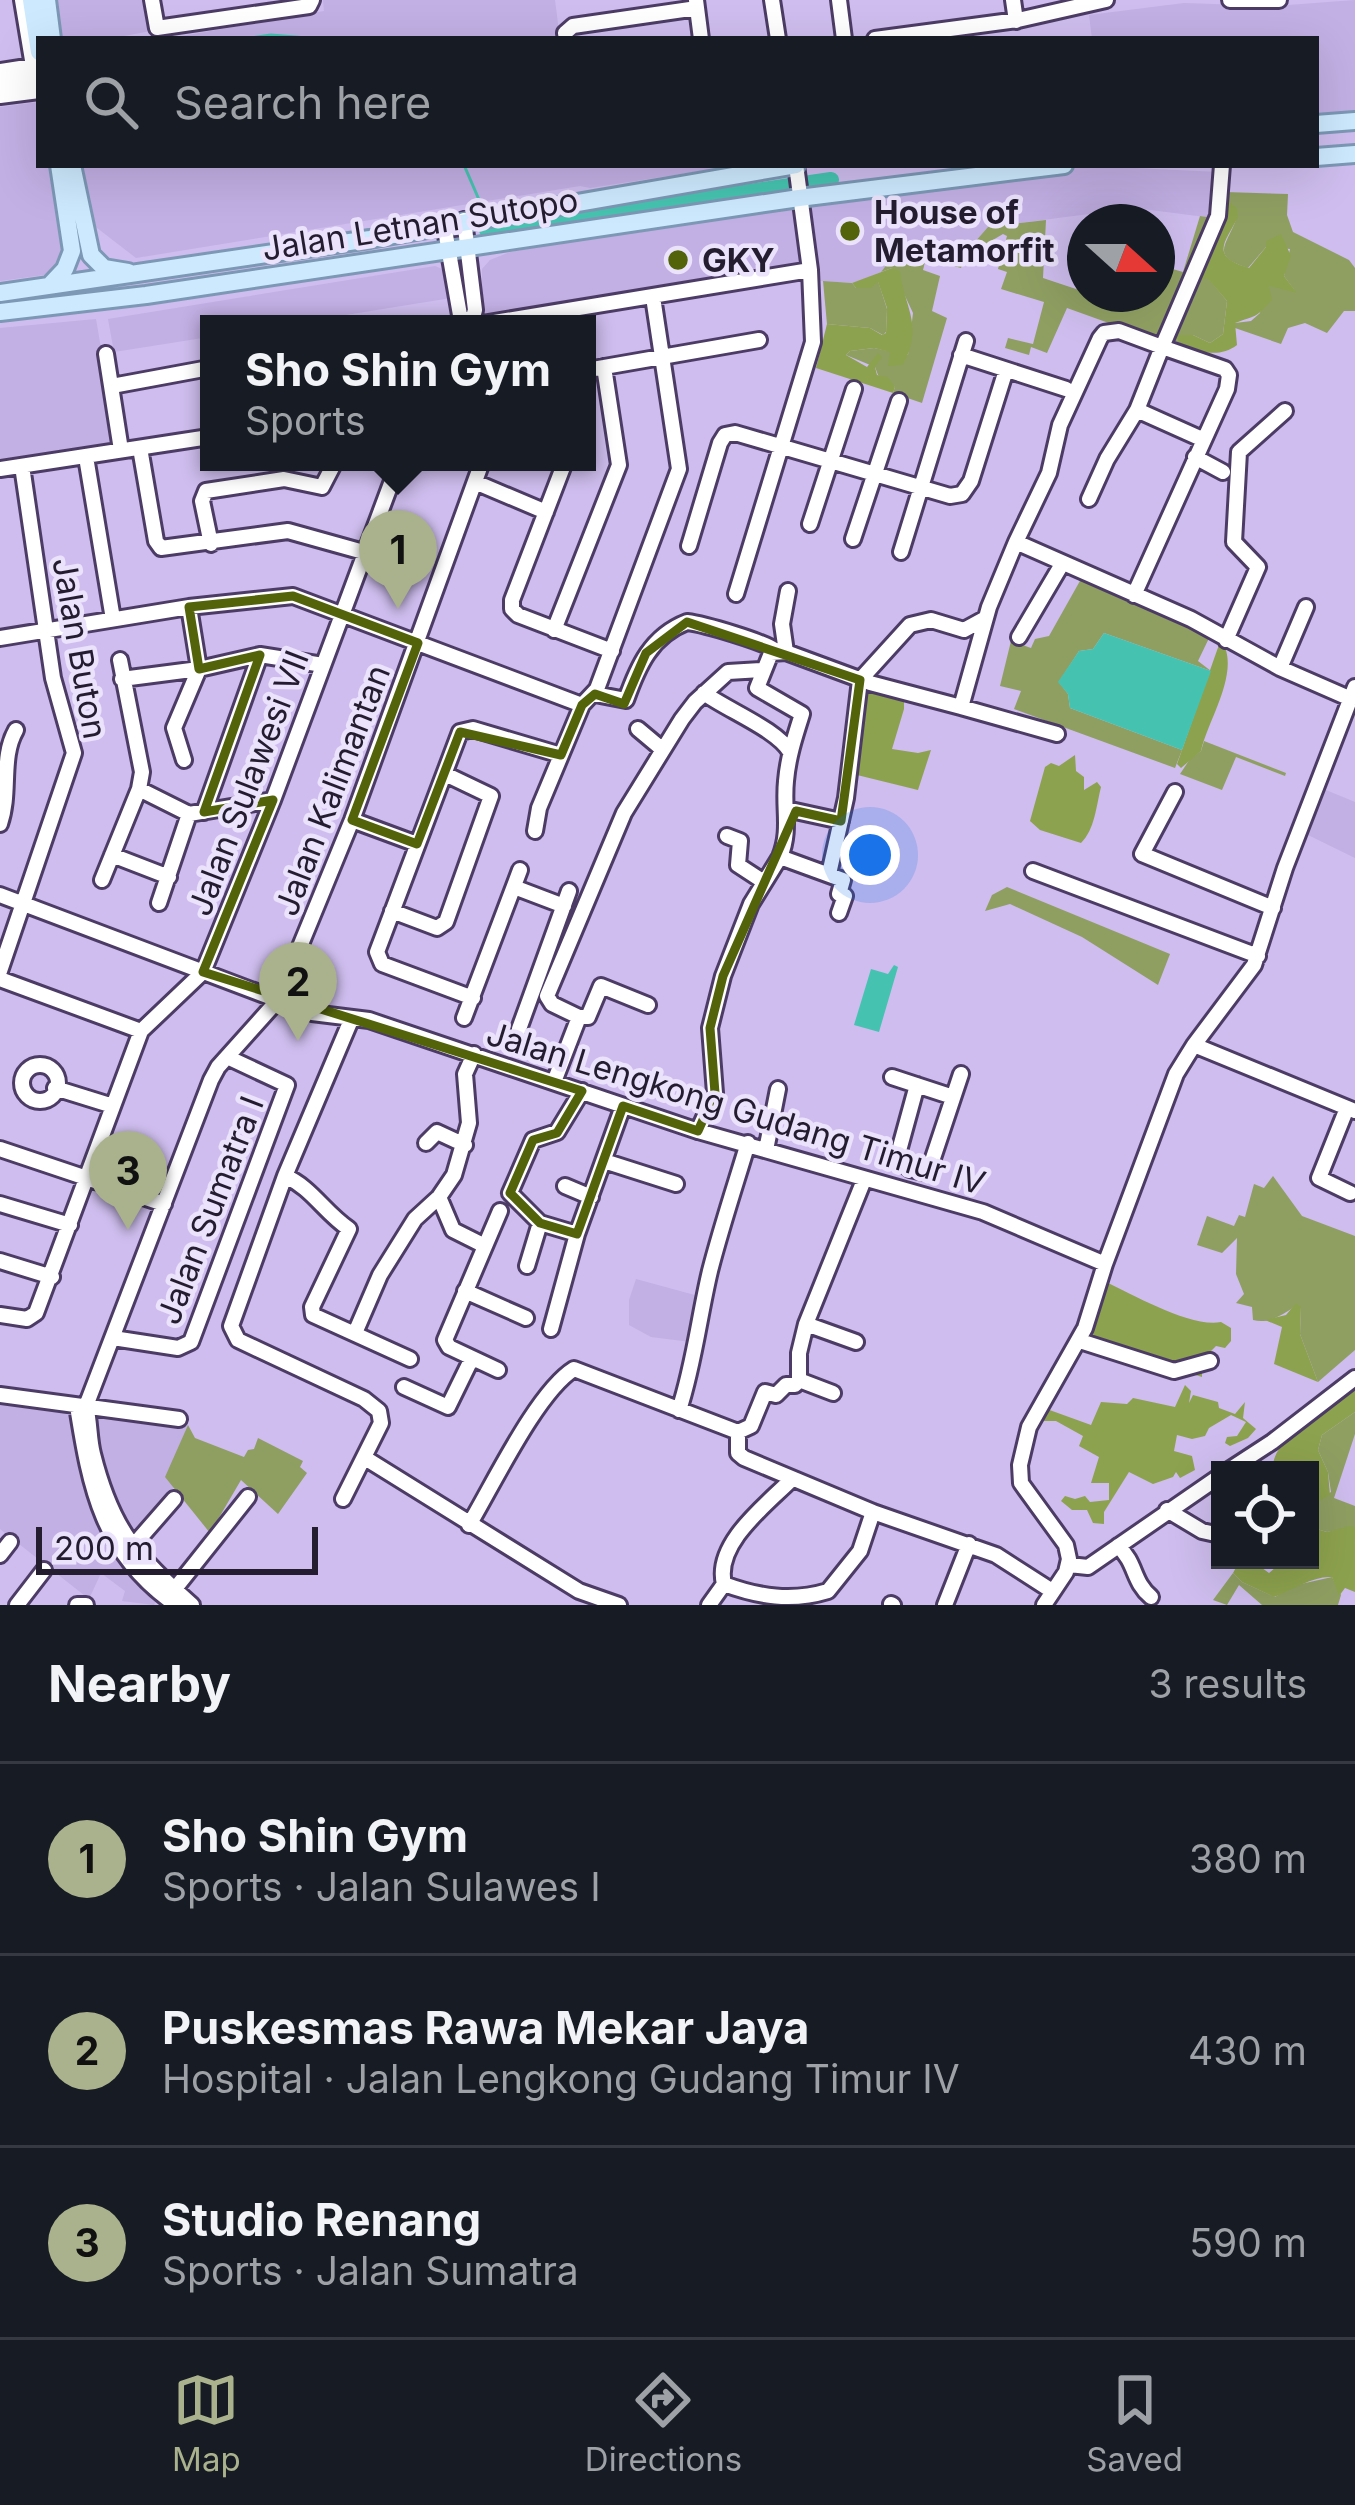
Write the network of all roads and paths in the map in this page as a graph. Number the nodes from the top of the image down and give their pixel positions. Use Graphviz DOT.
graph roads {
  1 [pos="26,0"];
  2 [pos="46,0"];
  3 [pos="152,0"];
  4 [pos="210,0"];
  5 [pos="772,0"];
  6 [pos="839,0"];
  7 [pos="1012,0"];
  8 [pos="1106,0"];
  9 [pos="1124,0"];
  10 [pos="1230,0"];
  11 [pos="1279,0"];
  12 [pos="312,1"];
  13 [pos="696,4"];
  14 [pos="262,7"];
  15 [pos="1016,20"];
  16 [pos="214,21"];
  17 [pos="52,36"];
  18 [pos="566,36"];
  19 [pos="701,36"];
  20 [pos="778,36"];
  21 [pos="844,36"];
  22 [pos="897,36"];
  23 [pos="36,40"];
  24 [pos="0,71"];
  25 [pos="36,77"];
  26 [pos="36,91"];
  27 [pos="0,97"];
  28 [pos="1355,121"];
  29 [pos="1319,124"];
  30 [pos="1355,154"];
  31 [pos="1319,157"];
  32 [pos="58,168"];
  33 [pos="73,168"];
  34 [pos="991,168"];
  35 [pos="1222,168"];
  36 [pos="797,176"];
  37 [pos="464,220"];
  38 [pos="444,224"];
  39 [pos="469,246"];
  40 [pos="448,249"];
  41 [pos="810,271"];
  42 [pos="140,275"];
  43 [pos="49,286"];
  44 [pos="0,292"];
  45 [pos="653,297"];
  46 [pos="0,312"];
  47 [pos="460,315"];
  48 [pos="473,315"];
  49 [pos="539,315"];
  50 [pos="758,340"];
  51 [pos="1162,347"];
  52 [pos="106,354"];
  53 [pos="664,356"];
  54 [pos="604,367"];
  55 [pos="596,368"];
  56 [pos="200,370"];
  57 [pos="1006,370"];
  58 [pos="112,386"];
  59 [pos="854,389"];
  60 [pos="1066,389"];
  61 [pos="899,401"];
  62 [pos="1137,410"];
  63 [pos="1285,411"];
  64 [pos="200,438"];
  65 [pos="1204,440"];
  66 [pos="782,445"];
  67 [pos="140,448"];
  68 [pos="121,450"];
  69 [pos="86,457"];
  70 [pos="1195,458"];
  71 [pos="831,460"];
  72 [pos="22,466"];
  73 [pos="0,470"];
  74 [pos="330,471"];
  75 [pos="396,471"];
  76 [pos="479,471"];
  77 [pos="562,471"];
  78 [pos="1223,472"];
  79 [pos="875,474"];
  80 [pos="475,482"];
  81 [pos="921,488"];
  82 [pos="1089,500"];
  83 [pos="546,512"];
  84 [pos="810,524"];
  85 [pos="854,539"];
  86 [pos="1016,542"];
  87 [pos="211,544"];
  88 [pos="689,546"];
  89 [pos="901,552"];
  90 [pos="367,553"];
  91 [pos="1062,564"];
  92 [pos="788,590"];
  93 [pos="736,594"];
  94 [pos="1134,595"];
  95 [pos="189,607"];
  96 [pos="1306,608"];
  97 [pos="343,614"];
  98 [pos="986,618"];
  99 [pos="113,619"];
  100 [pos="48,629"];
  101 [pos="554,630"];
  102 [pos="1019,637"];
  103 [pos="0,638"];
  104 [pos="1226,640"];
  105 [pos="418,643"];
  106 [pos="612,651"];
  107 [pos="781,652"];
  108 [pos="260,655"];
  109 [pos="119,660"];
  110 [pos="323,665"];
  111 [pos="1280,668"];
  112 [pos="199,669"];
  113 [pos="759,678"];
  114 [pos="122,679"];
  115 [pos="860,680"];
  116 [pos="704,693"];
  117 [pos="1353,693"];
  118 [pos="595,694"];
  119 [pos="582,705"];
  120 [pos="961,706"];
  121 [pos="739,717"];
  122 [pos="638,729"];
  123 [pos="16,730"];
  124 [pos="1057,734"];
  125 [pos="662,750"];
  126 [pos="790,752"];
  127 [pos="561,755"];
  128 [pos="184,760"];
  129 [pos="445,774"];
  130 [pos="139,789"];
  131 [pos="1175,792"];
  132 [pos="273,800"];
  133 [pos="786,809"];
  134 [pos="196,813"];
  135 [pos="352,820"];
  136 [pos="841,821"];
  137 [pos="0,824"];
  138 [pos="535,830"];
  139 [pos="727,836"];
  140 [pos="417,844"];
  141 [pos="1142,854"];
  142 [pos="112,855"];
  143 [pos="780,857"];
  144 [pos="1133,869"];
  145 [pos="520,870"];
  146 [pos="1033,871"];
  147 [pos="829,874"];
  148 [pos="169,877"];
  149 [pos="102,880"];
  150 [pos="764,882"];
  151 [pos="514,887"];
  152 [pos="0,895"];
  153 [pos="20,902"];
  154 [pos="159,903"];
  155 [pos="1273,908"];
  156 [pos="392,910"];
  157 [pos="836,912"];
  158 [pos="1258,956"];
  159 [pos="203,972"];
  160 [pos="0,975"];
  161 [pos="473,998"];
  162 [pos="278,1000"];
  163 [pos="648,1005"];
  164 [pos="579,1017"];
  165 [pos="464,1018"];
  166 [pos="351,1020"];
  167 [pos="519,1029"];
  168 [pos="141,1031"];
  169 [pos="1194,1045"];
  170 [pos="474,1054"];
  171 [pos="227,1057"];
  172 [pos="961,1073"];
  173 [pos="892,1077"];
  174 [pos="554,1082"];
  175 [pos="917,1085"];
  176 [pos="55,1088"];
  177 [pos="778,1089"];
  178 [pos="582,1091"];
  179 [pos="953,1097"];
  180 [pos="113,1106"];
  181 [pos="622,1106"];
  182 [pos="1351,1109"];
  183 [pos="698,1131"];
  184 [pos="427,1143"];
  185 [pos="748,1143"];
  186 [pos="465,1145"];
  187 [pos="0,1149"];
  188 [pos="766,1150"];
  189 [pos="604,1162"];
  190 [pos="910,1169"];
  191 [pos="1319,1173"];
  192 [pos="285,1176"];
  193 [pos="88,1177"];
  194 [pos="865,1180"];
  195 [pos="676,1184"];
  196 [pos="565,1186"];
  197 [pos="904,1190"];
  198 [pos="1310,1190"];
  199 [pos="1350,1192"];
  200 [pos="440,1197"];
  201 [pos="591,1197"];
  202 [pos="0,1204"];
  203 [pos="164,1204"];
  204 [pos="500,1211"];
  205 [pos="540,1223"];
  206 [pos="70,1225"];
  207 [pos="578,1234"];
  208 [pos="484,1246"];
  209 [pos="0,1261"];
  210 [pos="1105,1264"];
  211 [pos="527,1266"];
  212 [pos="52,1277"];
  213 [pos="465,1291"];
  214 [pos="0,1315"];
  215 [pos="526,1318"];
  216 [pos="806,1324"];
  217 [pos="551,1329"];
  218 [pos="355,1333"];
  219 [pos="113,1338"];
  220 [pos="1080,1341"];
  221 [pos="856,1342"];
  222 [pos="472,1358"];
  223 [pos="410,1359"];
  224 [pos="1210,1361"];
  225 [pos="498,1370"];
  226 [pos="1355,1378"];
  227 [pos="799,1380"];
  228 [pos="404,1388"];
  229 [pos="833,1393"];
  230 [pos="0,1395"];
  231 [pos="82,1406"];
  232 [pos="680,1410"];
  233 [pos="179,1419"];
  234 [pos="738,1432"];
  235 [pos="365,1458"];
  236 [pos="1243,1461"];
  237 [pos="791,1480"];
  238 [pos="1211,1482"];
  239 [pos="248,1497"];
  240 [pos="174,1499"];
  241 [pos="343,1499"];
  242 [pos="1167,1510"];
  243 [pos="873,1512"];
  244 [pos="469,1525"];
  245 [pos="1211,1533"];
  246 [pos="10,1542"];
  247 [pos="969,1544"];
  248 [pos="1118,1546"];
  249 [pos="128,1552"];
  250 [pos="0,1555"];
  251 [pos="1069,1564"];
  252 [pos="44,1570"];
  253 [pos="724,1584"];
  254 [pos="1052,1591"];
  255 [pos="1151,1597"];
  256 [pos="171,1600"];
  257 [pos="17,1605"];
  258 [pos="192,1605"];
  259 [pos="619,1605"];
  260 [pos="709,1605"];
  261 [pos="945,1605"];
  262 [pos="1043,1605"];
  1 -- 23 [label="main road"];
  1 -- 24 [label="street"];
  2 -- 17 [label="main road"];
  3 -- 16 [label="street"];
  4 -- 16 [label="street"];
  5 -- 20 [label="street"];
  6 -- 21 [label="street"];
  7 -- 15 [label="street"];
  8 -- 9 [label="street"];
  8 -- 15 [label="street"];
  10 -- 11 [label="street"];
  12 -- 14 [label="street"];
  13 -- 18 [label="street"];
  13 -- 19 [label="street"];
  14 -- 16 [label="street"];
  15 -- 22 [label="street"];
  24 -- 25 [label="street"];
  26 -- 27 [label="street"];
  28 -- 29 [label="main road"];
  30 -- 31 [label="main road"];
  32 -- 43 [label="main road"];
  33 -- 42 [label="main road"];
  34 -- 36 [label="main road, Jalan Letnan Sutopo"];
  35 -- 51 [label="street"];
  36 -- 37 [label="main road, Jalan Letnan Sutopo"];
  36 -- 39 [label="main road, Jalan Letnan Sutopo"];
  36 -- 41 [label="street"];
  37 -- 38 [label="main road, Jalan Letnan Sutopo"];
  37 -- 39 [label="street"];
  38 -- 40 [label="street"];
  38 -- 42 [label="main road, Jalan Letnan Sutopo"];
  39 -- 40 [label="main road, Jalan Letnan Sutopo"];
  39 -- 48 [label="street"];
  40 -- 46 [label="main road, Jalan Letnan Sutopo"];
  40 -- 47 [label="street"];
  41 -- 45 [label="street"];
  41 -- 66 [label="street"];
  42 -- 43 [label="main road, Jalan Letnan Sutopo"];
  43 -- 44 [label="main road, Jalan Letnan Sutopo"];
  45 -- 49 [label="street"];
  45 -- 53 [label="street"];
  50 -- 53 [label="street"];
  51 -- 62 [label="street"];
  51 -- 65 [label="street"];
  51 -- 86 [label="street"];
  52 -- 58 [label="street"];
  53 -- 54 [label="street"];
  53 -- 106 [label="street"];
  54 -- 55 [label="street"];
  54 -- 101 [label="street"];
  56 -- 58 [label="street"];
  57 -- 60 [label="street"];
  57 -- 81 [label="street"];
  57 -- 81 [label="street"];
  58 -- 68 [label="street"];
  59 -- 71 [label="street"];
  61 -- 79 [label="street"];
  62 -- 65 [label="street"];
  62 -- 82 [label="street"];
  63 -- 104 [label="street"];
  64 -- 67 [label="street"];
  65 -- 70 [label="street"];
  66 -- 71 [label="street"];
  66 -- 88 [label="street"];
  66 -- 93 [label="street"];
  67 -- 68 [label="street"];
  67 -- 87 [label="street"];
  68 -- 69 [label="street"];
  69 -- 72 [label="street"];
  69 -- 99 [label="street"];
  70 -- 78 [label="street"];
  70 -- 94 [label="street"];
  71 -- 79 [label="street"];
  71 -- 84 [label="street"];
  72 -- 73 [label="street"];
  72 -- 100 [label="street, Jalan Buton"];
  74 -- 87 [label="street"];
  75 -- 90 [label="street, Jalan Sulawesi VII"];
  76 -- 80 [label="street, Jalan Kalimantan"];
  77 -- 83 [label="street"];
  79 -- 81 [label="street"];
  79 -- 85 [label="street"];
  80 -- 83 [label="street"];
  80 -- 105 [label="street, Jalan Kalimantan"];
  81 -- 89 [label="street"];
  83 -- 101 [label="street"];
  86 -- 91 [label="street"];
  86 -- 98 [label="street"];
  87 -- 90 [label="street"];
  90 -- 97 [label="street, Jalan Sulawesi VII"];
  91 -- 94 [label="street"];
  91 -- 102 [label="street"];
  92 -- 107 [label="street"];
  94 -- 104 [label="street"];
  95 -- 97 [label="street"];
  95 -- 99 [label="street"];
  95 -- 112 [label="street"];
  96 -- 111 [label="street"];
  97 -- 105 [label="street"];
  97 -- 110 [label="street, Jalan Sulawesi VII"];
  98 -- 115 [label="street"];
  98 -- 120 [label="street"];
  99 -- 100 [label="street"];
  100 -- 103 [label="street"];
  100 -- 153 [label="street, Jalan Buton"];
  101 -- 106 [label="street"];
  104 -- 111 [label="street"];
  105 -- 119 [label="street"];
  105 -- 135 [label="street, Jalan Kalimantan"];
  106 -- 118 [label="street"];
  107 -- 113 [label="street"];
  107 -- 115 [label="street"];
  107 -- 118 [label="street"];
  108 -- 110 [label="street"];
  108 -- 112 [label="street"];
  108 -- 134 [label="street"];
  109 -- 114 [label="street"];
  110 -- 132 [label="street, Jalan Sulawesi VII"];
  111 -- 117 [label="street"];
  112 -- 114 [label="street"];
  112 -- 128 [label="street"];
  113 -- 116 [label="street"];
  113 -- 121 [label="street"];
  113 -- 126 [label="street"];
  114 -- 130 [label="street"];
  115 -- 120 [label="street"];
  115 -- 136 [label="street"];
  116 -- 121 [label="street"];
  116 -- 125 [label="street"];
  117 -- 155 [label="street"];
  118 -- 119 [label="street"];
  119 -- 127 [label="street"];
  120 -- 124 [label="street"];
  121 -- 126 [label="street"];
  122 -- 125 [label="street"];
  123 -- 137 [label="street"];
  125 -- 164 [label="street"];
  126 -- 133 [label="street"];
  127 -- 129 [label="street"];
  127 -- 138 [label="street"];
  129 -- 140 [label="street"];
  129 -- 156 [label="street"];
  130 -- 134 [label="street"];
  130 -- 142 [label="street"];
  131 -- 141 [label="street"];
  132 -- 134 [label="street"];
  132 -- 159 [label="street, Jalan Sulawesi VII"];
  133 -- 136 [label="street"];
  133 -- 143 [label="street"];
  134 -- 148 [label="street"];
  135 -- 140 [label="street"];
  135 -- 162 [label="street, Jalan Kalimantan"];
  136 -- 147 [label="street"];
  139 -- 150 [label="street"];
  140 -- 156 [label="street"];
  141 -- 144 [label="street"];
  141 -- 155 [label="street"];
  142 -- 148 [label="street"];
  142 -- 149 [label="street"];
  143 -- 147 [label="street"];
  143 -- 150 [label="street"];
  145 -- 151 [label="street"];
  146 -- 158 [label="street"];
  147 -- 157 [label="street"];
  148 -- 154 [label="street"];
  150 -- 183 [label="street"];
  151 -- 161 [label="street"];
  151 -- 167 [label="street"];
  152 -- 153 [label="street, Jalan Lengkong Gudang Timur IV"];
  153 -- 159 [label="street, Jalan Lengkong Gudang Timur IV"];
  153 -- 160 [label="street, Jalan Buton"];
  155 -- 158 [label="street"];
  156 -- 161 [label="street"];
  158 -- 169 [label="street"];
  159 -- 162 [label="street, Jalan Lengkong Gudang Timur IV"];
  159 -- 168 [label="street"];
  160 -- 168 [label="street"];
  161 -- 165 [label="street"];
  162 -- 166 [label="street, Jalan Lengkong Gudang Timur IV"];
  162 -- 171 [label="street, Jalan Kalimantan"];
  163 -- 164 [label="street"];
  164 -- 174 [label="street"];
  166 -- 170 [label="street, Jalan Lengkong Gudang Timur IV"];
  166 -- 192 [label="street"];
  168 -- 180 [label="street"];
  169 -- 182 [label="street"];
  169 -- 210 [label="street"];
  170 -- 174 [label="street, Jalan Lengkong Gudang Timur IV"];
  170 -- 186 [label="street"];
  171 -- 203 [label="street, Jalan Kalimantan"];
  171 -- 219 [label="street, Jalan Sumatra I"];
  172 -- 179 [label="street"];
  173 -- 175 [label="street"];
  174 -- 178 [label="street, Jalan Lengkong Gudang Timur IV"];
  175 -- 179 [label="street"];
  175 -- 190 [label="street"];
  176 -- 180 [label="street"];
  177 -- 188 [label="street"];
  178 -- 181 [label="street, Jalan Lengkong Gudang Timur IV"];
  178 -- 205 [label="street"];
  179 -- 190 [label="street"];
  180 -- 193 [label="street"];
  181 -- 183 [label="street, Jalan Lengkong Gudang Timur IV"];
  181 -- 189 [label="street"];
  182 -- 191 [label="street"];
  183 -- 185 [label="street, Jalan Lengkong Gudang Timur IV"];
  184 -- 186 [label="street"];
  185 -- 188 [label="street, Jalan Lengkong Gudang Timur IV"];
  185 -- 232 [label="street"];
  186 -- 200 [label="street"];
  187 -- 193 [label="street"];
  188 -- 194 [label="street, Jalan Lengkong Gudang Timur IV"];
  189 -- 195 [label="street"];
  189 -- 201 [label="street"];
  190 -- 197 [label="street"];
  191 -- 198 [label="street"];
  191 -- 199 [label="street"];
  192 -- 218 [label="street"];
  192 -- 235 [label="street"];
  193 -- 203 [label="street"];
  193 -- 206 [label="street"];
  194 -- 197 [label="street, Jalan Lengkong Gudang Timur IV"];
  194 -- 216 [label="street"];
  196 -- 201 [label="street"];
  197 -- 210 [label="street, Jalan Lengkong Gudang Timur IV"];
  200 -- 208 [label="street"];
  200 -- 218 [label="street"];
  201 -- 207 [label="street"];
  202 -- 206 [label="street"];
  203 -- 219 [label="street, Jalan Kalimantan"];
  204 -- 208 [label="street"];
  205 -- 207 [label="street"];
  205 -- 211 [label="street"];
  206 -- 212 [label="street"];
  207 -- 217 [label="street"];
  208 -- 213 [label="street"];
  209 -- 212 [label="street"];
  210 -- 220 [label="street"];
  212 -- 214 [label="street"];
  213 -- 215 [label="street"];
  213 -- 222 [label="street"];
  216 -- 221 [label="street"];
  216 -- 227 [label="street"];
  218 -- 223 [label="street"];
  219 -- 231 [label="street, Jalan Kalimantan"];
  220 -- 224 [label="street"];
  220 -- 251 [label="street"];
  222 -- 225 [label="street"];
  222 -- 228 [label="street"];
  226 -- 236 [label="street"];
  227 -- 229 [label="street"];
  227 -- 234 [label="street"];
  230 -- 231 [label="street"];
  231 -- 233 [label="street"];
  231 -- 249 [label="street"];
  232 -- 234 [label="street"];
  232 -- 244 [label="street"];
  234 -- 237 [label="street"];
  235 -- 241 [label="street"];
  235 -- 244 [label="street"];
  237 -- 243 [label="street"];
  237 -- 253 [label="street"];
  238 -- 242 [label="street"];
  239 -- 256 [label="street"];
  240 -- 249 [label="street"];
  242 -- 245 [label="street"];
  242 -- 248 [label="street"];
  243 -- 247 [label="street"];
  243 -- 253 [label="street"];
  244 -- 259 [label="street"];
  246 -- 250 [label="street"];
  247 -- 254 [label="street"];
  247 -- 261 [label="street"];
  248 -- 251 [label="street"];
  248 -- 255 [label="street"];
  249 -- 256 [label="street"];
  251 -- 254 [label="street"];
  252 -- 257 [label="street"];
  253 -- 260 [label="street"];
  254 -- 262 [label="street"];
  256 -- 258 [label="street"];
}
